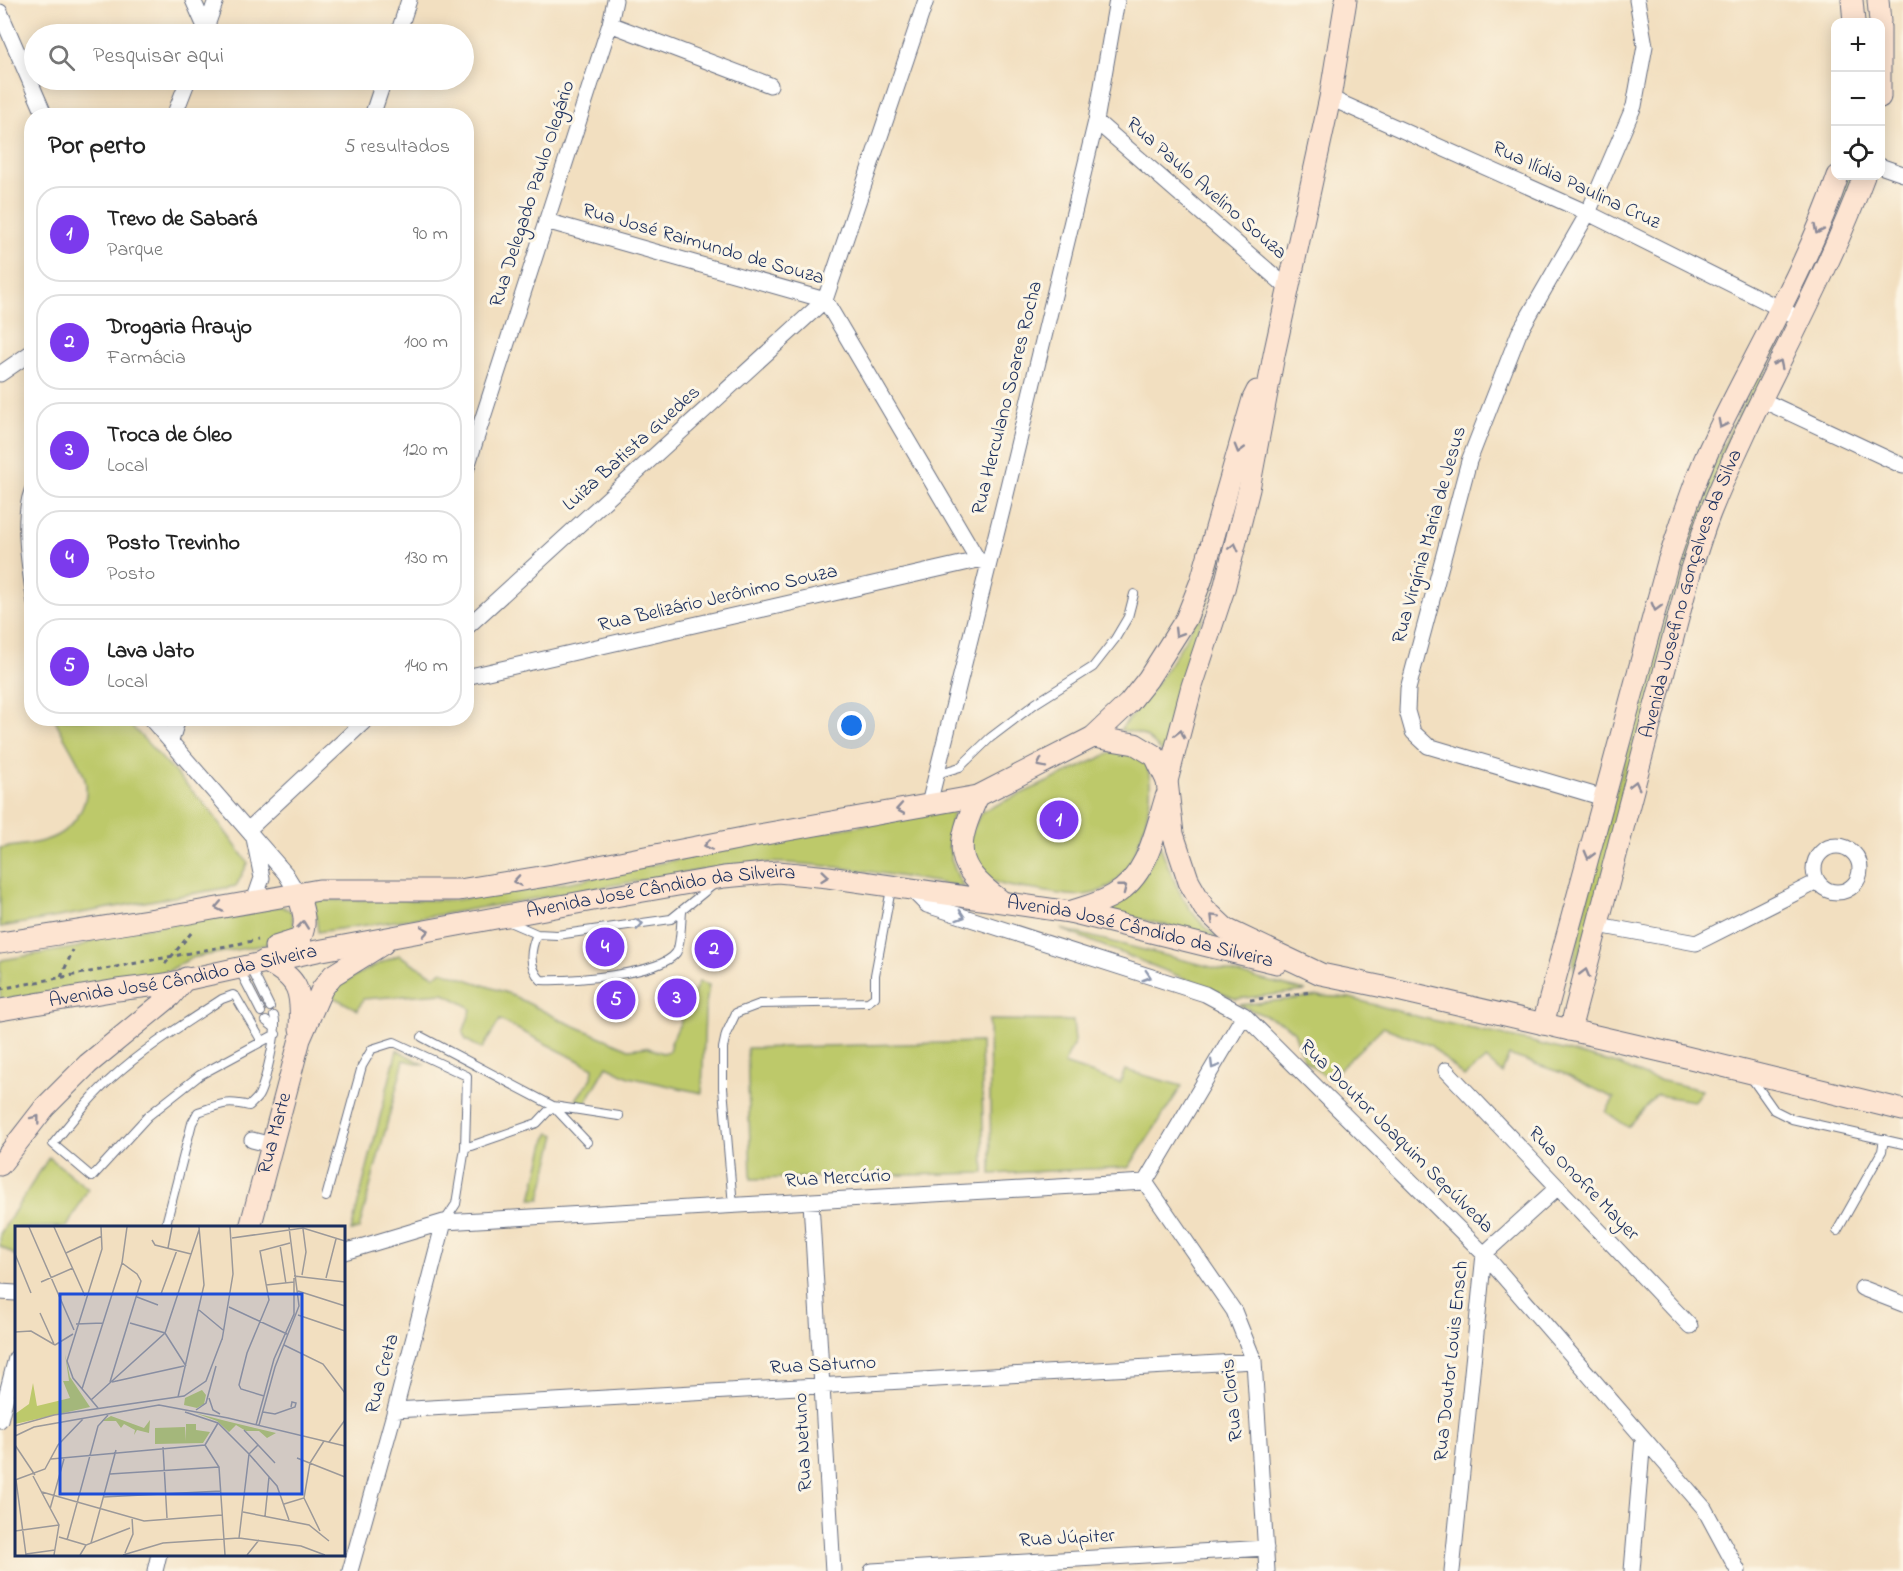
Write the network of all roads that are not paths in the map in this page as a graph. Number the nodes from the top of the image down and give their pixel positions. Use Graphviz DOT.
graph roads {
  1 [pos="193,0"];
  2 [pos="216,0"];
  3 [pos="409,0"];
  4 [pos="615,0"];
  5 [pos="926,0"];
  6 [pos="1117,0"];
  7 [pos="1346,0"];
  8 [pos="1637,0"];
  9 [pos="1852,0"];
  10 [pos="1878,0"];
  11 [pos="0,12"];
  12 [pos="1854,18"];
  13 [pos="1879,18"];
  14 [pos="202,24"];
  15 [pos="208,24"];
  16 [pos="401,24"];
  17 [pos="610,24"];
  18 [pos="24,67"];
  19 [pos="770,85"];
  20 [pos="34,90"];
  21 [pos="184,90"];
  22 [pos="381,90"];
  23 [pos="1330,98"];
  24 [pos="42,108"];
  25 [pos="177,108"];
  26 [pos="375,108"];
  27 [pos="1096,122"];
  28 [pos="1885,167"];
  29 [pos="1903,174"];
  30 [pos="1837,180"];
  31 [pos="1863,180"];
  32 [pos="1588,213"];
  33 [pos="546,221"];
  34 [pos="1289,289"];
  35 [pos="825,300"];
  36 [pos="1779,309"];
  37 [pos="1801,319"];
  38 [pos="1275,355"];
  39 [pos="24,358"];
  40 [pos="0,374"];
  41 [pos="1762,400"];
  42 [pos="474,445"];
  43 [pos="1903,466"];
  44 [pos="24,516"];
  45 [pos="24,547"];
  46 [pos="984,562"];
  47 [pos="1134,594"];
  48 [pos="474,621"];
  49 [pos="474,675"];
  50 [pos="157,726"];
  51 [pos="176,726"];
  52 [pos="360,726"];
  53 [pos="1094,737"];
  54 [pos="171,741"];
  55 [pos="937,774"];
  56 [pos="1168,786"];
  57 [pos="978,796"];
  58 [pos="1604,798"];
  59 [pos="929,804"];
  60 [pos="251,832"];
  61 [pos="724,877"];
  62 [pos="1817,882"];
  63 [pos="901,888"];
  64 [pos="298,894"];
  65 [pos="254,901"];
  66 [pos="1001,901"];
  67 [pos="682,912"];
  68 [pos="1070,912"];
  69 [pos="501,917"];
  70 [pos="1598,925"];
  71 [pos="79,930"];
  72 [pos="537,934"];
  73 [pos="395,936"];
  74 [pos="0,943"];
  75 [pos="0,956"];
  76 [pos="251,965"];
  77 [pos="175,983"];
  78 [pos="1318,983"];
  79 [pos="270,1007"];
  80 [pos="0,1010"];
  81 [pos="261,1012"];
  82 [pos="1244,1015"];
  83 [pos="274,1016"];
  84 [pos="266,1021"];
  85 [pos="1543,1024"];
  86 [pos="1570,1030"];
  87 [pos="275,1031"];
  88 [pos="422,1037"];
  89 [pos="300,1039"];
  90 [pos="261,1040"];
  91 [pos="1446,1070"];
  92 [pos="1747,1073"];
  93 [pos="553,1106"];
  94 [pos="1903,1110"];
  95 [pos="619,1116"];
  96 [pos="1884,1139"];
  97 [pos="587,1142"];
  98 [pos="1903,1144"];
  99 [pos="465,1148"];
  100 [pos="0,1165"];
  101 [pos="1144,1182"];
  102 [pos="1558,1186"];
  103 [pos="326,1197"];
  104 [pos="811,1202"];
  105 [pos="732,1206"];
  106 [pos="444,1222"];
  107 [pos="165,1226"];
  108 [pos="250,1226"];
  109 [pos="1837,1231"];
  110 [pos="345,1252"];
  111 [pos="1484,1254"];
  112 [pos="1862,1288"];
  113 [pos="0,1292"];
  114 [pos="15,1293"];
  115 [pos="1903,1304"];
  116 [pos="1690,1326"];
  117 [pos="1254,1361"];
  118 [pos="15,1362"];
  119 [pos="822,1387"];
  120 [pos="395,1410"];
  121 [pos="0,1420"];
  122 [pos="1643,1438"];
  123 [pos="1266,1548"];
  124 [pos="159,1556"];
  125 [pos="155,1571"];
  126 [pos="350,1571"];
  127 [pos="833,1571"];
  128 [pos="872,1571"];
  129 [pos="1267,1571"];
  130 [pos="1452,1571"];
  131 [pos="1632,1571"];
  132 [pos="1738,1571"];
  1 -- 14 [label="street"];
  2 -- 15 [label="street"];
  3 -- 16 [label="street"];
  4 -- 17 [label="street, Rua Delegado Paulo Olegário"];
  5 -- 35 [label="street"];
  6 -- 27 [label="street, Rua Herculano Soares Rocha"];
  7 -- 23 [label="main road"];
  8 -- 32 [label="street, Rua Virgínia Maria de Jesus"];
  9 -- 12 [label="main road"];
  10 -- 13 [label="main road"];
  11 -- 18 [label="street"];
  17 -- 19 [label="street"];
  17 -- 33 [label="street, Rua Delegado Paulo Olegário"];
  20 -- 24 [label="street"];
  21 -- 25 [label="street"];
  22 -- 26 [label="street"];
  23 -- 32 [label="street, Rua Ilídia Paulina Cruz"];
  23 -- 34 [label="main road"];
  27 -- 34 [label="street, Rua Paulo Avelino Souza"];
  27 -- 46 [label="street, Rua Herculano Soares Rocha"];
  28 -- 29 [label="street"];
  30 -- 36 [label="main road, Avenida Josefino Gonçalves da Silva, one-way"];
  31 -- 37 [label="main road, Avenida Josefino Gonçalves da Silva"];
  32 -- 36 [label="street, Rua Ilídia Paulina Cruz"];
  32 -- 58 [label="street, Rua Virgínia Maria de Jesus"];
  33 -- 35 [label="street, Rua José Raimundo de Souza"];
  33 -- 42 [label="street, Rua Delegado Paulo Olegário"];
  34 -- 38 [label="main road"];
  35 -- 46 [label="street, Rua José Raimundo de Souza"];
  35 -- 48 [label="street, Luiza Batista Guedes"];
  36 -- 37 [label="street, Rua Ilídia Paulina Cruz"];
  36 -- 58 [label="main road, Avenida Josefino Gonçalves da Silva, one-way"];
  41 -- 37 [label="main road, Avenida Josefino Gonçalves da Silva, one-way"];
  38 -- 53 [label="main road, Avenida José Cândido da Silveira, one-way"];
  56 -- 38 [label="main road, one-way"];
  39 -- 40 [label="street"];
  41 -- 43 [label="street"];
  70 -- 41 [label="main road, Avenida Josefino Gonçalves da Silva, one-way"];
  44 -- 45 [label="lane"];
  46 -- 49 [label="street, Rua Belizário Jerônimo Souza"];
  46 -- 55 [label="street, Rua Herculano Soares Rocha"];
  47 -- 55 [label="lane"];
  50 -- 54 [label="street"];
  51 -- 54 [label="street"];
  52 -- 60 [label="street"];
  53 -- 56 [label="main road"];
  53 -- 57 [label="main road, Avenida José Cândido da Silveira, one-way"];
  54 -- 60 [label="street"];
  55 -- 59 [label="street, Rua Herculano Soares Rocha"];
  68 -- 56 [label="main road, one-way"];
  78 -- 56 [label="main road, one-way"];
  57 -- 59 [label="main road, Avenida José Cândido da Silveira"];
  57 -- 66 [label="main road"];
  58 -- 85 [label="main road, Avenida Josefino Gonçalves da Silva, one-way"];
  59 -- 64 [label="main road, Avenida José Cândido da Silveira, one-way"];
  60 -- 64 [label="street"];
  60 -- 65 [label="street"];
  61 -- 63 [label="main road, Avenida José Cândido da Silveira, one-way"];
  61 -- 67 [label="lane"];
  61 -- 69 [label="main road, Avenida José Cândido da Silveira"];
  62 -- 70 [label="street"];
  63 -- 66 [label="main road, Avenida José Cândido da Silveira"];
  63 -- 82 [label="street, Rua Doutor Joaquim Sepúlveda, one-way"];
  63 -- 105 [label="lane"];
  64 -- 65 [label="main road, Avenida José Cândido da Silveira"];
  77 -- 64 [label="main road, one-way"];
  65 -- 71 [label="main road, Avenida José Cândido da Silveira, one-way"];
  66 -- 68 [label="main road, Avenida José Cândido da Silveira"];
  72 -- 67 [label="lane, one-way"];
  67 -- 72 [label="lane"];
  68 -- 78 [label="main road, Avenida José Cândido da Silveira"];
  69 -- 72 [label="lane"];
  73 -- 69 [label="main road, Avenida José Cândido da Silveira, one-way"];
  86 -- 70 [label="main road, Avenida Josefino Gonçalves da Silva, one-way"];
  71 -- 74 [label="main road, Avenida José Cândido da Silveira"];
  71 -- 75 [label="main road"];
  73 -- 76 [label="main road, Avenida José Cândido da Silveira"];
  73 -- 89 [label="main road, Rua Marte"];
  76 -- 77 [label="main road, Avenida José Cândido da Silveira"];
  76 -- 79 [label="lane"];
  76 -- 81 [label="lane"];
  76 -- 89 [label="main road, Rua Marte"];
  77 -- 80 [label="main road, Avenida José Cândido da Silveira"];
  100 -- 77 [label="main road, one-way"];
  78 -- 85 [label="main road"];
  82 -- 101 [label="street, one-way"];
  82 -- 111 [label="street, Rua Doutor Joaquim Sepúlveda"];
  83 -- 87 [label="lane"];
  84 -- 87 [label="lane"];
  85 -- 86 [label="main road"];
  86 -- 92 [label="main road"];
  87 -- 90 [label="lane"];
  87 -- 107 [label="lane"];
  88 -- 93 [label="lane"];
  89 -- 108 [label="main road, Rua Marte"];
  90 -- 90 [label="lane"];
  91 -- 102 [label="street, Rua Onofre Mayer"];
  92 -- 94 [label="main road"];
  92 -- 96 [label="lane"];
  93 -- 95 [label="lane"];
  93 -- 97 [label="lane"];
  93 -- 99 [label="lane"];
  96 -- 98 [label="lane"];
  96 -- 109 [label="lane"];
  99 -- 103 [label="lane"];
  99 -- 106 [label="lane"];
  101 -- 104 [label="street, Rua Mercúrio"];
  101 -- 117 [label="street, Rua Cloris"];
  102 -- 111 [label="street, Rua Doutor Louis Ensch"];
  102 -- 116 [label="street, Rua Onofre Mayer"];
  104 -- 105 [label="street, Rua Mercúrio"];
  104 -- 119 [label="street, Rua Netuno"];
  105 -- 106 [label="street, Rua Mercúrio"];
  106 -- 110 [label="street, Rua Mercúrio"];
  106 -- 120 [label="street, Rua Creta"];
  111 -- 122 [label="street, Rua Doutor Joaquim Sepúlveda"];
  111 -- 130 [label="street, Rua Doutor Louis Ensch"];
  112 -- 115 [label="street"];
  113 -- 114 [label="street"];
  117 -- 119 [label="street, Rua Saturno"];
  117 -- 123 [label="street, Rua Cloris"];
  118 -- 121 [label="street"];
  119 -- 120 [label="street, Rua Saturno"];
  119 -- 127 [label="street, Rua Netuno"];
  120 -- 126 [label="street, Rua Creta"];
  122 -- 131 [label="street"];
  122 -- 132 [label="street, Rua Doutor Joaquim Sepúlveda"];
  123 -- 128 [label="street, Rua Júpiter"];
  123 -- 129 [label="street, Rua Cloris"];
  124 -- 125 [label="street"];
}
